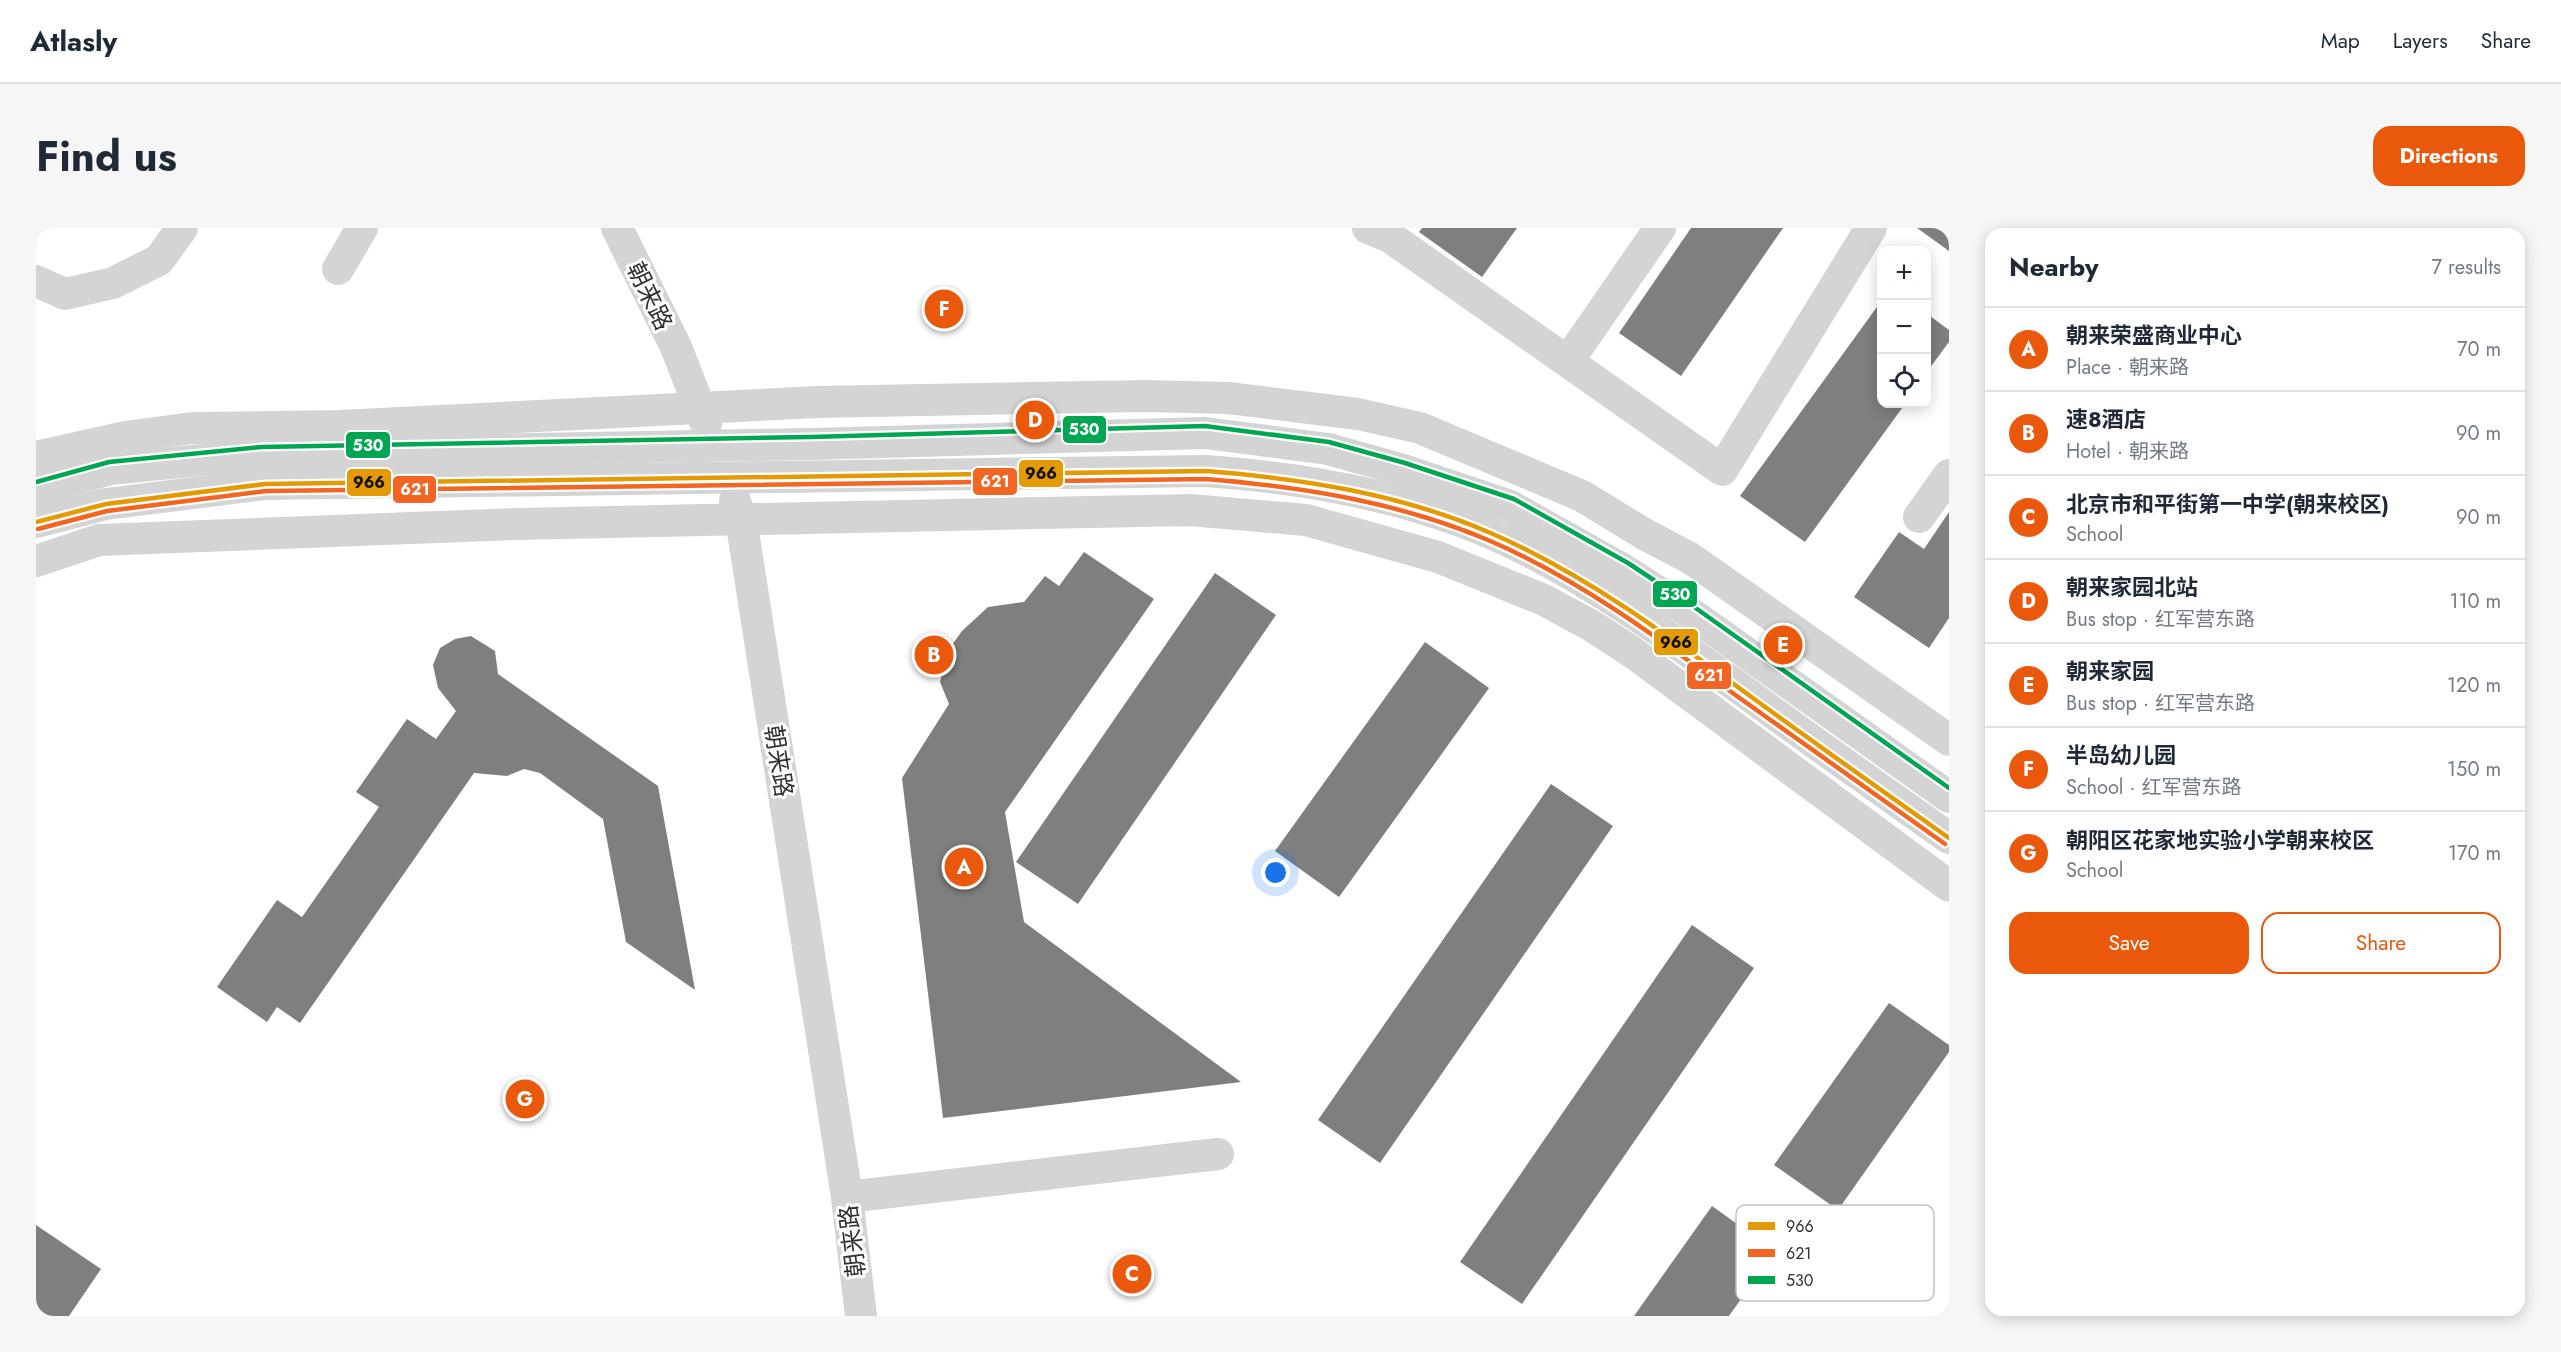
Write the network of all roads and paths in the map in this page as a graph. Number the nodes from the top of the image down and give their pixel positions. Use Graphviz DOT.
graph roads {
  1 [pos="182,228"];
  2 [pos="362,228"];
  3 [pos="617,228"];
  4 [pos="1660,228"];
  5 [pos="1871,228"];
  6 [pos="1384,231"];
  7 [pos="338,269"];
  8 [pos="36,282"];
  9 [pos="1568,362"];
  10 [pos="700,407"];
  11 [pos="714,445"];
  12 [pos="36,457"];
  13 [pos="1949,475"];
  14 [pos="726,477"];
  15 [pos="36,490"];
  16 [pos="1919,517"];
  17 [pos="741,519"];
  18 [pos="36,522"];
  19 [pos="36,561"];
  20 [pos="1949,740"];
  21 [pos="1949,797"];
  22 [pos="1949,838"];
  23 [pos="1949,886"];
  24 [pos="1218,1154"];
  25 [pos="847,1197"];
  26 [pos="861,1316"];
  1 -- 8 [label="street"];
  2 -- 7 [label="street"];
  3 -- 10 [label="street, 朝来路"];
  4 -- 9 [label="street"];
  5 -- 9 [label="street"];
  6 -- 9 [label="street"];
  10 -- 11 [label="street, 朝来路"];
  10 -- 12 [label="street"];
  10 -- 20 [label="street"];
  11 -- 14 [label="street, 朝来路"];
  11 -- 15 [label="street"];
  11 -- 21 [label="street"];
  13 -- 16 [label="street"];
  14 -- 17 [label="street, 朝来路"];
  14 -- 18 [label="street"];
  14 -- 22 [label="street"];
  17 -- 19 [label="street"];
  17 -- 23 [label="street"];
  17 -- 25 [label="street, 朝来路"];
  24 -- 25 [label="street"];
  25 -- 26 [label="street, 朝来路"];
}
